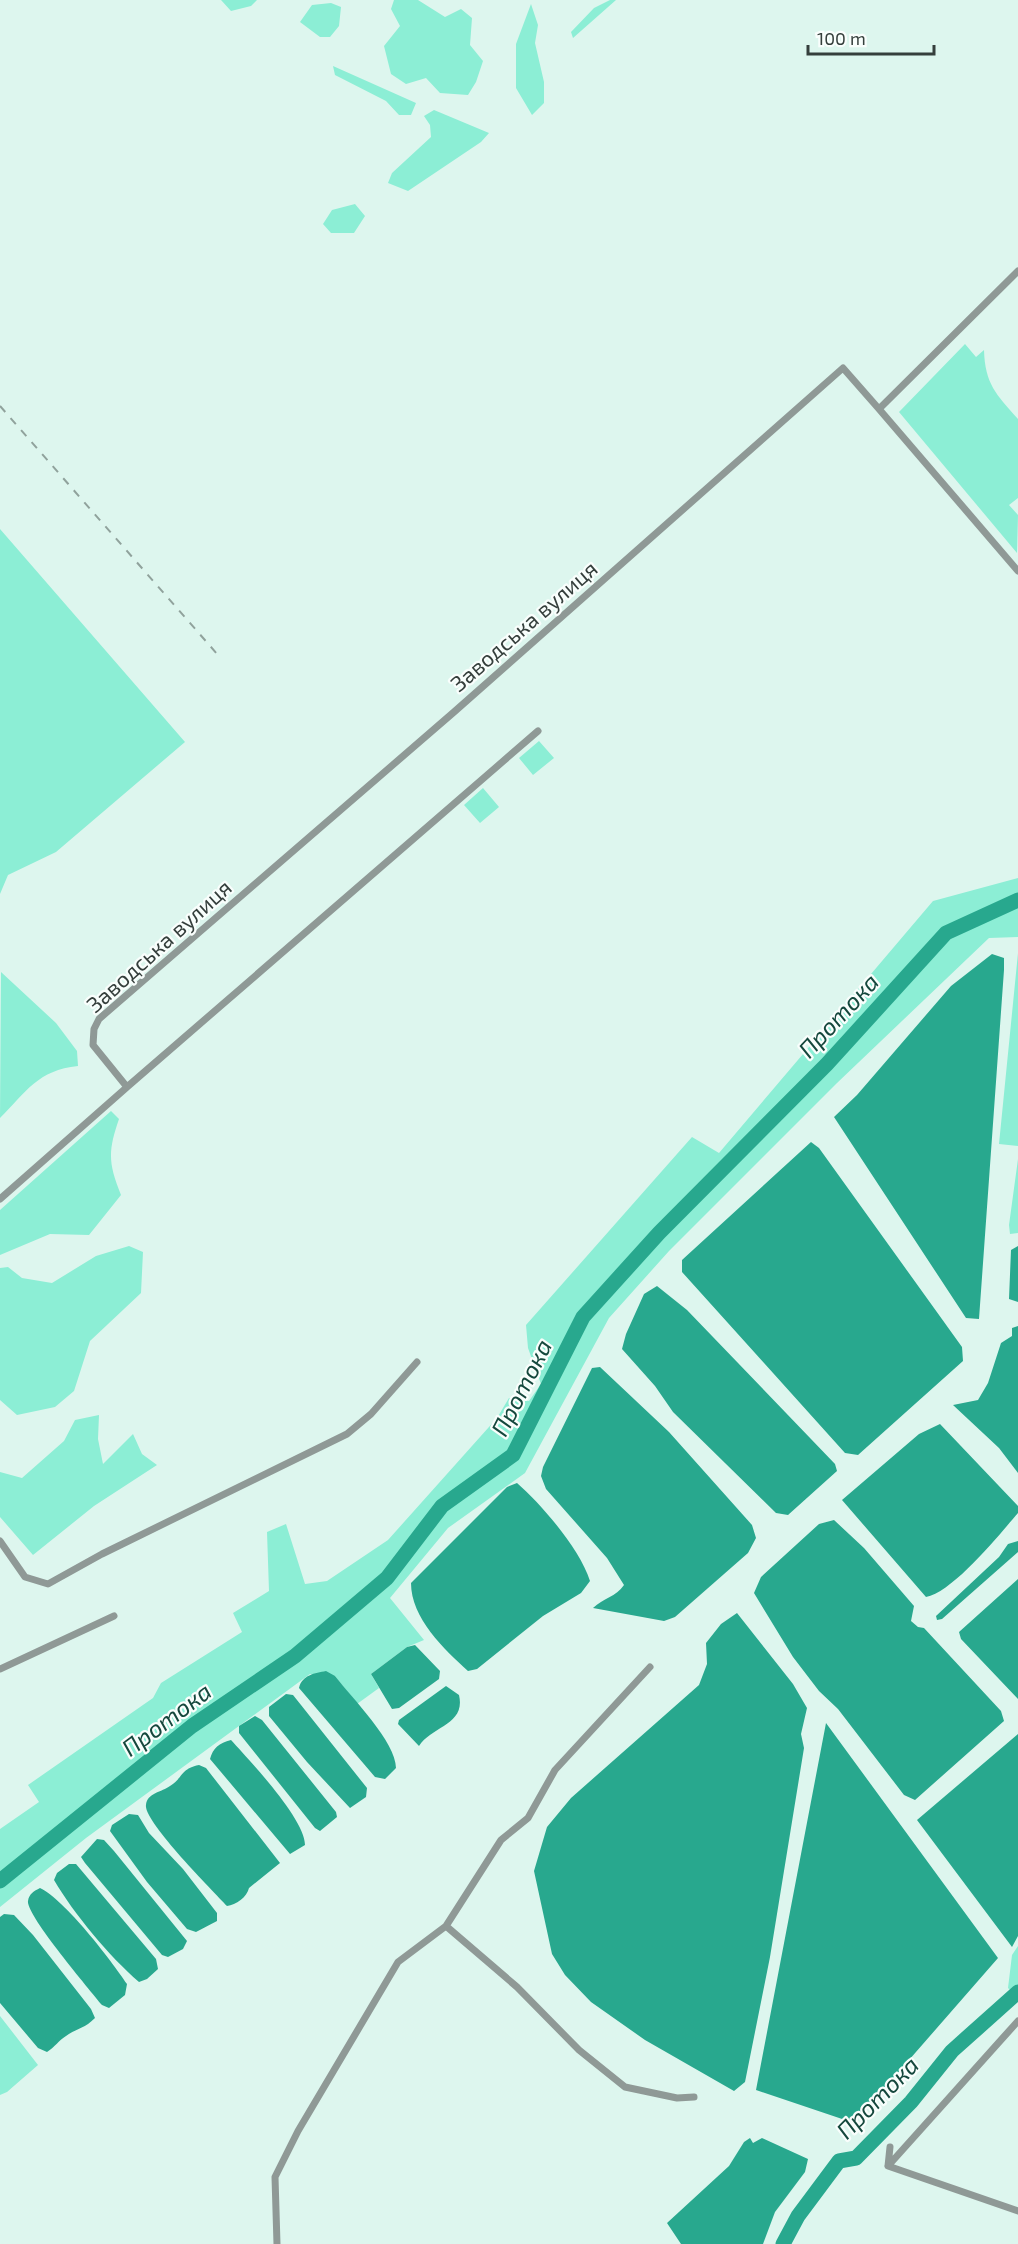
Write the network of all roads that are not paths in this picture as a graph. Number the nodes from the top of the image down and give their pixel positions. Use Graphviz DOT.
graph roads {
  1 [pos="1018,271"];
  2 [pos="879,409"];
  3 [pos="1018,571"];
  4 [pos="538,731"];
  5 [pos="127,1087"];
  6 [pos="0,1199"];
  7 [pos="417,1362"];
  8 [pos="0,1541"];
  9 [pos="114,1616"];
  10 [pos="650,1666"];
  11 [pos="0,1669"];
  12 [pos="447,1926"];
  13 [pos="1018,2021"];
  14 [pos="694,2097"];
  15 [pos="890,2147"];
  16 [pos="888,2166"];
  17 [pos="1018,2211"];
  18 [pos="277,2244"];
  1 -- 2 [label="street"];
  2 -- 3 [label="street"];
  2 -- 5 [label="street, Заводська вулиця"];
  4 -- 5 [label="street"];
  5 -- 6 [label="street"];
  7 -- 8 [label="street"];
  9 -- 11 [label="street"];
  10 -- 12 [label="street"];
  12 -- 14 [label="street"];
  12 -- 18 [label="street"];
  13 -- 16 [label="street"];
  15 -- 16 [label="street"];
  16 -- 17 [label="street"];
}
